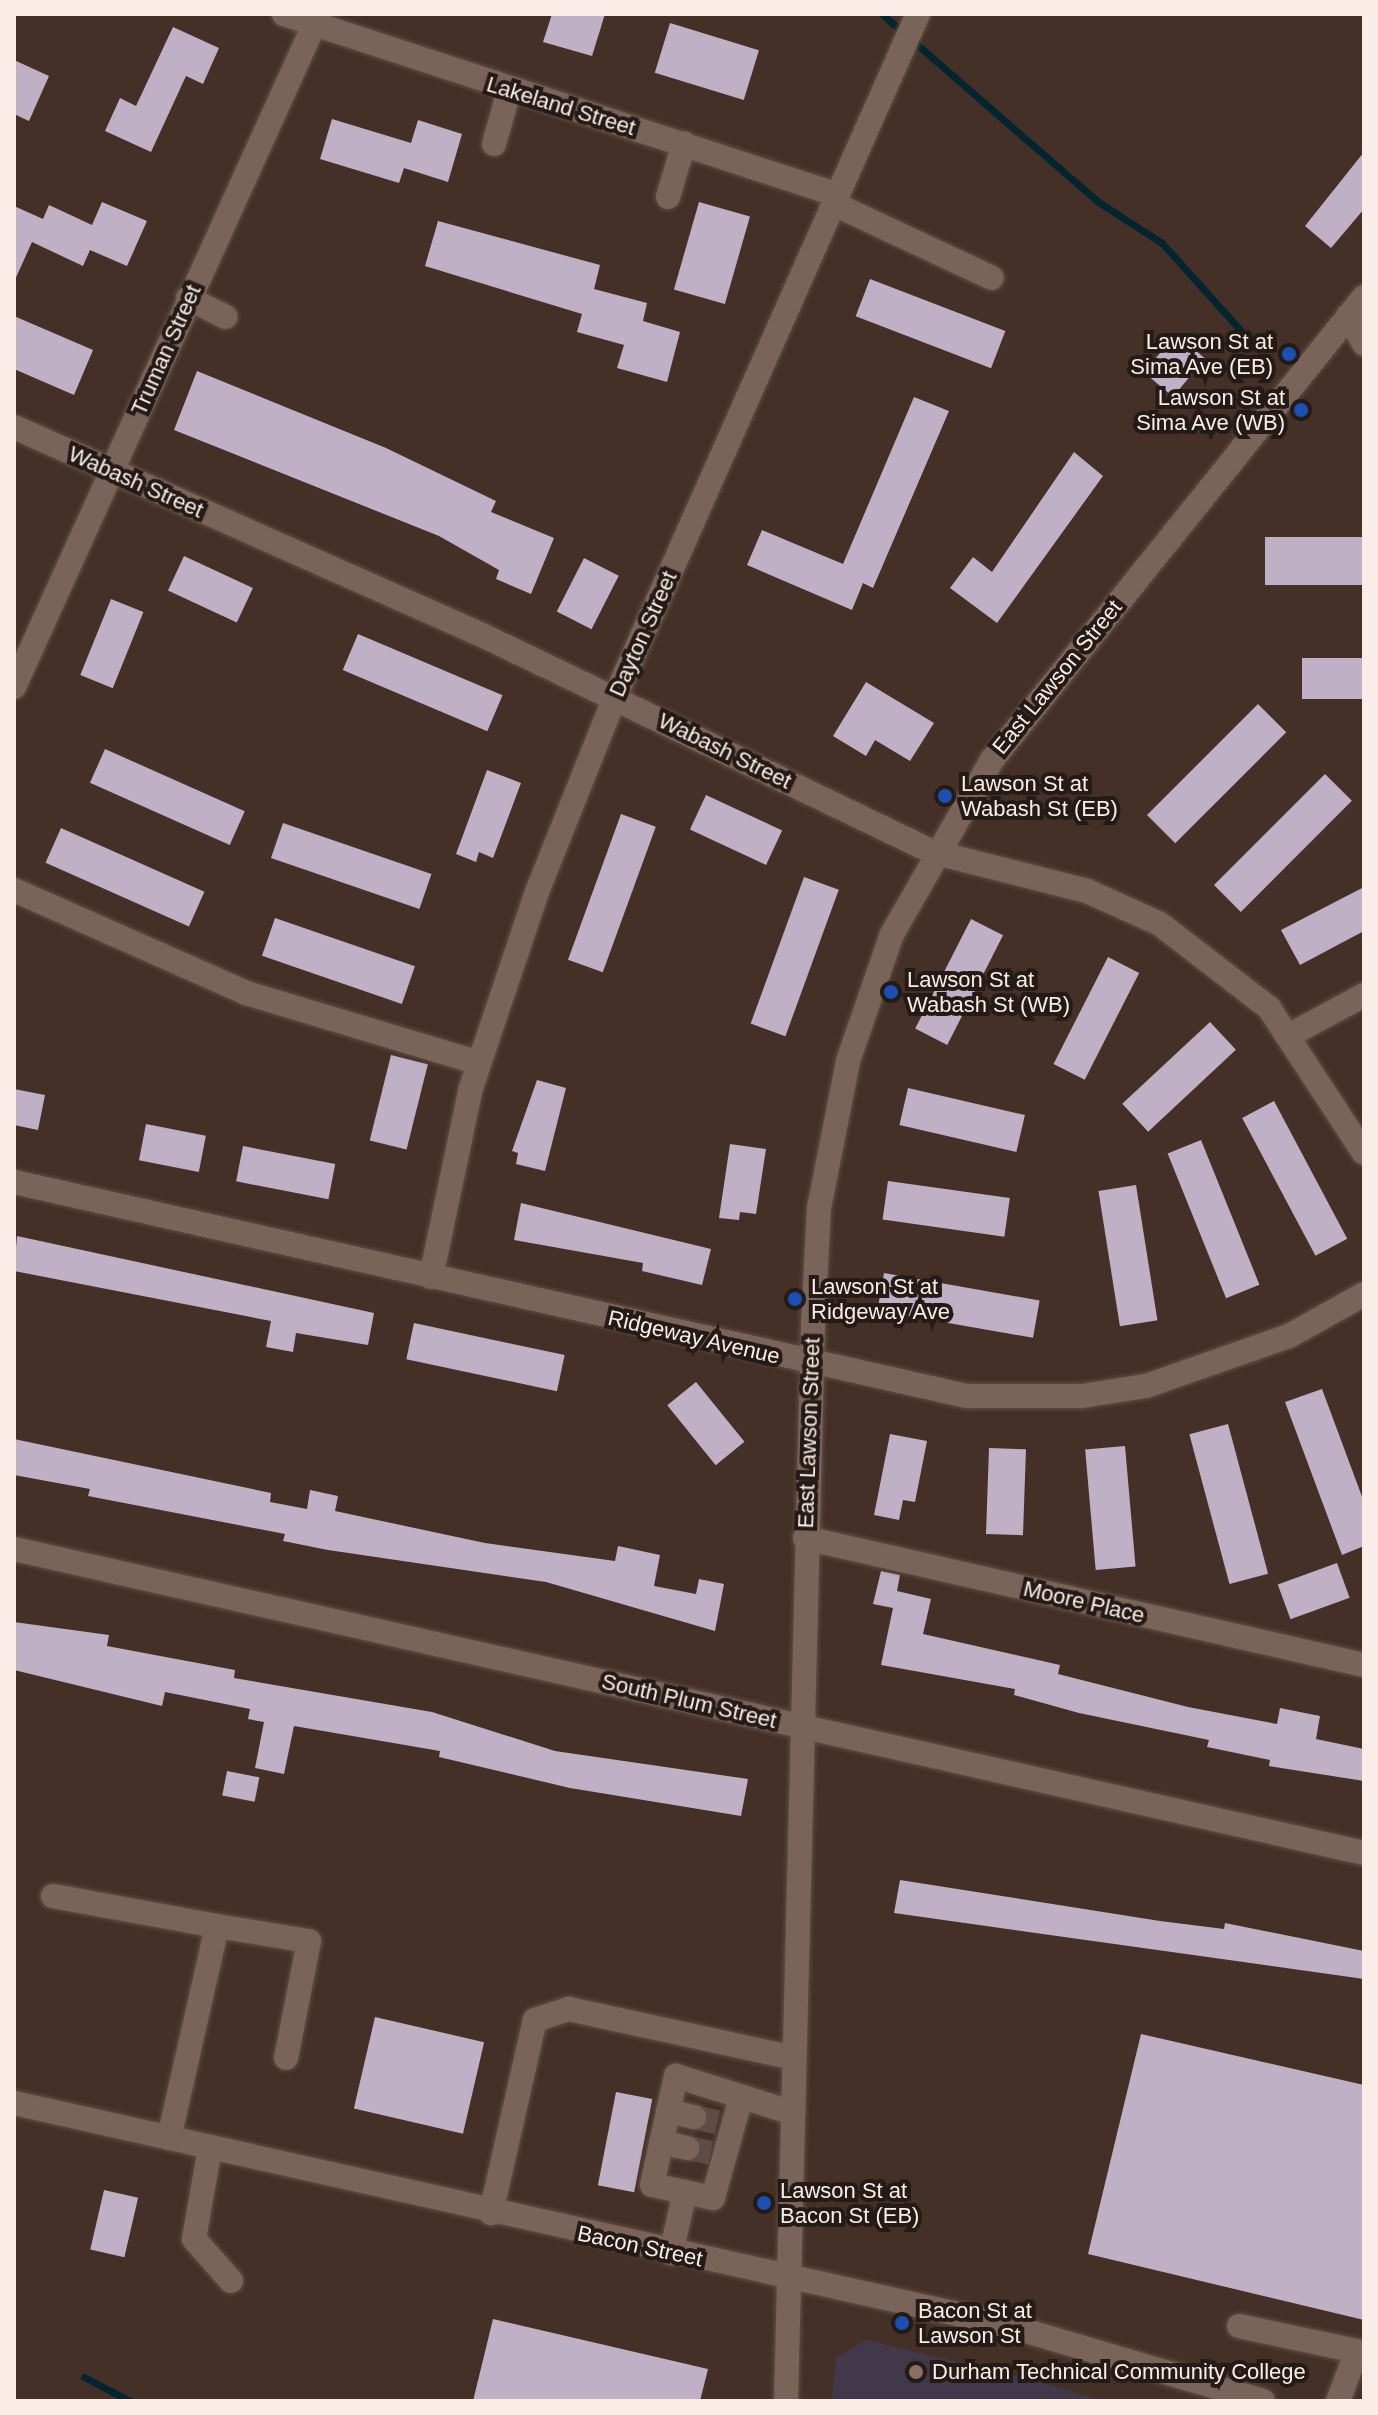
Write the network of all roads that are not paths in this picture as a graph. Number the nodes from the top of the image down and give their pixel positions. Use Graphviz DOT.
graph roads {
  1 [pos="284,14"];
  2 [pos="918,14"];
  3 [pos="317,20"];
  4 [pos="509,91"];
  5 [pos="684,143"];
  6 [pos="494,144"];
  7 [pos="668,197"];
  8 [pos="836,200"];
  9 [pos="992,278"];
  10 [pos="1364,297"];
  11 [pos="188,298"];
  12 [pos="1348,316"];
  13 [pos="226,317"];
  14 [pos="1364,344"];
  15 [pos="14,427"];
  16 [pos="112,471"];
  17 [pos="14,687"];
  18 [pos="615,697"];
  19 [pos="933,852"];
  20 [pos="14,890"];
  21 [pos="1364,995"];
  22 [pos="1290,1035"];
  23 [pos="479,1063"];
  24 [pos="1364,1153"];
  25 [pos="14,1182"];
  26 [pos="431,1277"];
  27 [pos="1364,1294"];
  28 [pos="812,1364"];
  29 [pos="805,1538"];
  30 [pos="14,1549"];
  31 [pos="1364,1665"];
  32 [pos="801,1727"];
  33 [pos="1364,1853"];
  34 [pos="53,1896"];
  35 [pos="217,1926"];
  36 [pos="286,2058"];
  37 [pos="794,2058"];
  38 [pos="740,2101"];
  39 [pos="14,2103"];
  40 [pos="668,2111"];
  41 [pos="793,2113"];
  42 [pos="694,2117"];
  43 [pos="169,2138"];
  44 [pos="661,2142"];
  45 [pos="210,2148"];
  46 [pos="687,2148"];
  47 [pos="685,2192"];
  48 [pos="491,2213"];
  49 [pos="671,2253"];
  50 [pos="790,2278"];
  51 [pos="231,2281"];
  52 [pos="1239,2326"];
  53 [pos="1360,2352"];
  54 [pos="786,2401"];
  55 [pos="1263,2401"];
  56 [pos="1338,2401"];
  1 -- 3 [label="street, Lakeland Street"];
  2 -- 8 [label="street, Dayton Street"];
  3 -- 4 [label="street, Lakeland Street"];
  3 -- 11 [label="street, Truman Street"];
  4 -- 5 [label="street, Lakeland Street"];
  4 -- 6 [label="street"];
  5 -- 7 [label="street"];
  5 -- 8 [label="street, Lakeland Street"];
  8 -- 9 [label="street, Lakeland Street"];
  8 -- 18 [label="street, Dayton Street"];
  10 -- 12 [label="street, East Lawson Street"];
  11 -- 13 [label="street"];
  11 -- 16 [label="street, Truman Street"];
  12 -- 14 [label="street"];
  12 -- 19 [label="street, East Lawson Street"];
  15 -- 16 [label="street, Wabash Street"];
  16 -- 17 [label="street, Truman Street"];
  16 -- 18 [label="street, Wabash Street"];
  18 -- 19 [label="street, Wabash Street"];
  18 -- 23 [label="street, Dayton Street"];
  19 -- 22 [label="street, Wabash Street"];
  19 -- 28 [label="street, East Lawson Street"];
  20 -- 23 [label="street"];
  21 -- 22 [label="street"];
  22 -- 24 [label="street, Wabash Street"];
  23 -- 26 [label="street, Dayton Street"];
  25 -- 26 [label="street, Ridgeway Avenue"];
  26 -- 28 [label="street, Ridgeway Avenue"];
  27 -- 28 [label="street, Ridgeway Avenue"];
  28 -- 29 [label="street, East Lawson Street"];
  29 -- 31 [label="street, Moore Place"];
  29 -- 32 [label="street, East Lawson Street"];
  30 -- 32 [label="street, South Plum Street"];
  32 -- 33 [label="street, South Plum Street"];
  32 -- 37 [label="street, East Lawson Street"];
  34 -- 35 [label="street"];
  35 -- 36 [label="street"];
  35 -- 43 [label="street"];
  37 -- 41 [label="street, East Lawson Street"];
  37 -- 48 [label="street"];
  38 -- 40 [label="street"];
  38 -- 41 [label="street"];
  38 -- 47 [label="street"];
  39 -- 43 [label="street, Bacon Street"];
  40 -- 42 [label="street"];
  40 -- 44 [label="street"];
  41 -- 50 [label="street, East Lawson Street"];
  43 -- 45 [label="street, Bacon Street"];
  44 -- 46 [label="street"];
  44 -- 47 [label="street"];
  45 -- 48 [label="street, Bacon Street"];
  45 -- 51 [label="street"];
  47 -- 49 [label="street"];
  48 -- 49 [label="street, Bacon Street"];
  49 -- 50 [label="street, Bacon Street"];
  50 -- 54 [label="street, East Lawson Street"];
  50 -- 55 [label="street, Bacon Street"];
  52 -- 53 [label="street"];
  53 -- 56 [label="street"];
}
